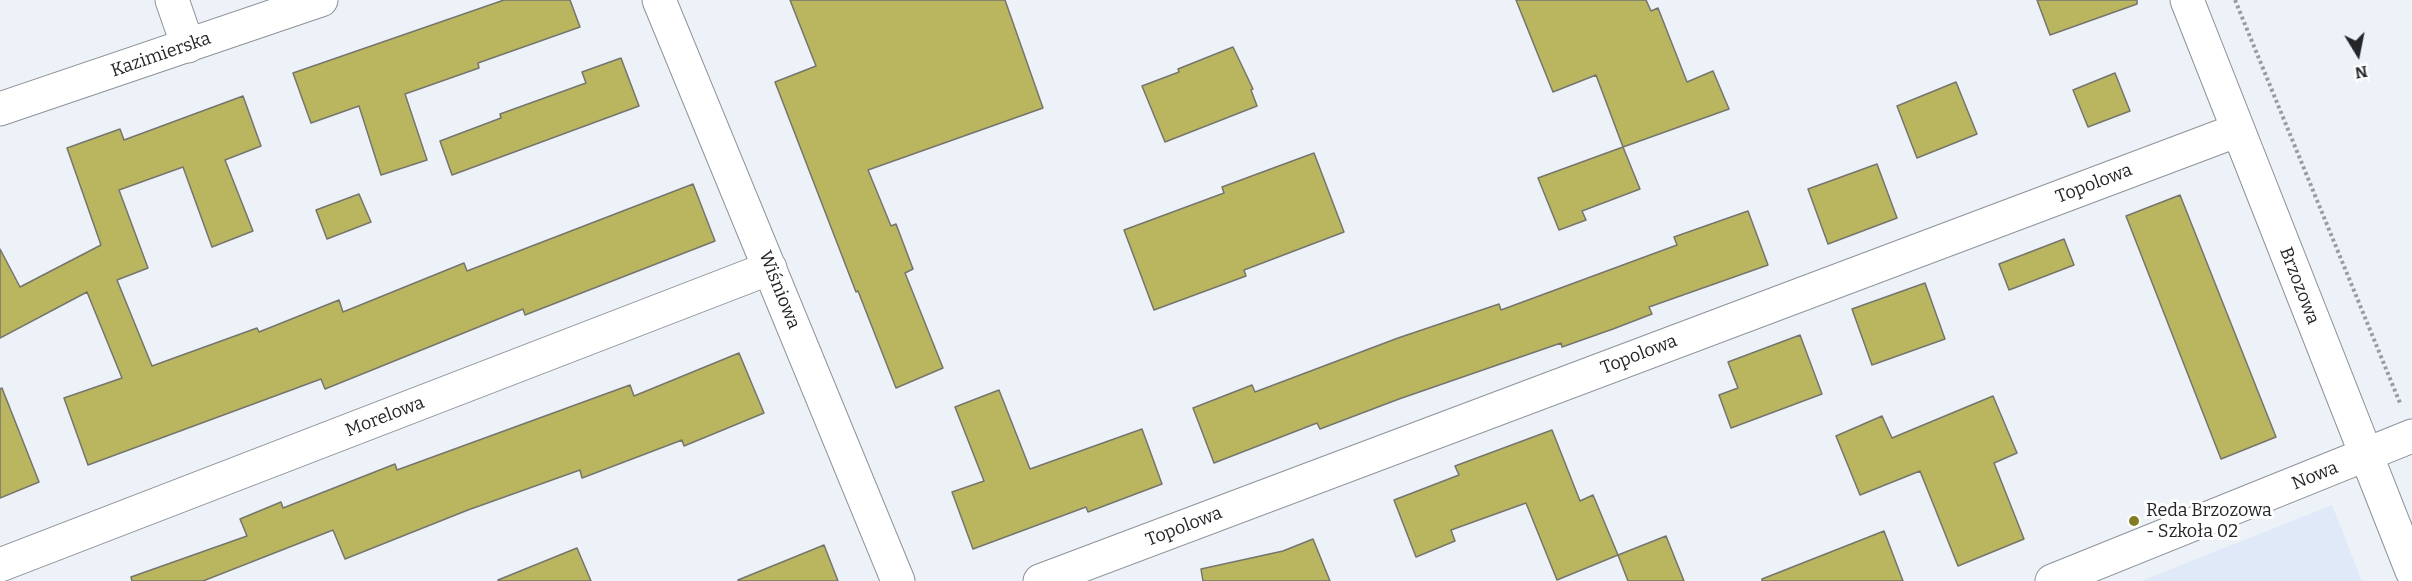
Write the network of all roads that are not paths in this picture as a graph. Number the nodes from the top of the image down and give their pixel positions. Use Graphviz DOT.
graph roads {
  1 [pos="172,0"];
  2 [pos="321,0"];
  3 [pos="659,0"];
  4 [pos="2187,0"];
  5 [pos="188,46"];
  6 [pos="0,109"];
  7 [pos="2238,130"];
  8 [pos="770,268"];
  9 [pos="2408,423"];
  10 [pos="2366,455"];
  11 [pos="0,565"];
  12 [pos="2412,571"];
  13 [pos="898,581"];
  14 [pos="1040,581"];
  15 [pos="2052,581"];
  1 -- 5 [label="street"];
  2 -- 5 [label="street, Kazimierska"];
  3 -- 8 [label="street, Wiśniowa"];
  4 -- 7 [label="street, Brzozowa"];
  5 -- 6 [label="street, Kazimierska"];
  7 -- 10 [label="street, Brzozowa"];
  7 -- 14 [label="street, Topolowa"];
  8 -- 11 [label="street, Morelowa"];
  8 -- 13 [label="street, Wiśniowa"];
  9 -- 10 [label="street, Nowa"];
  10 -- 12 [label="street, Brzozowa"];
  10 -- 15 [label="street, Nowa"];
}
